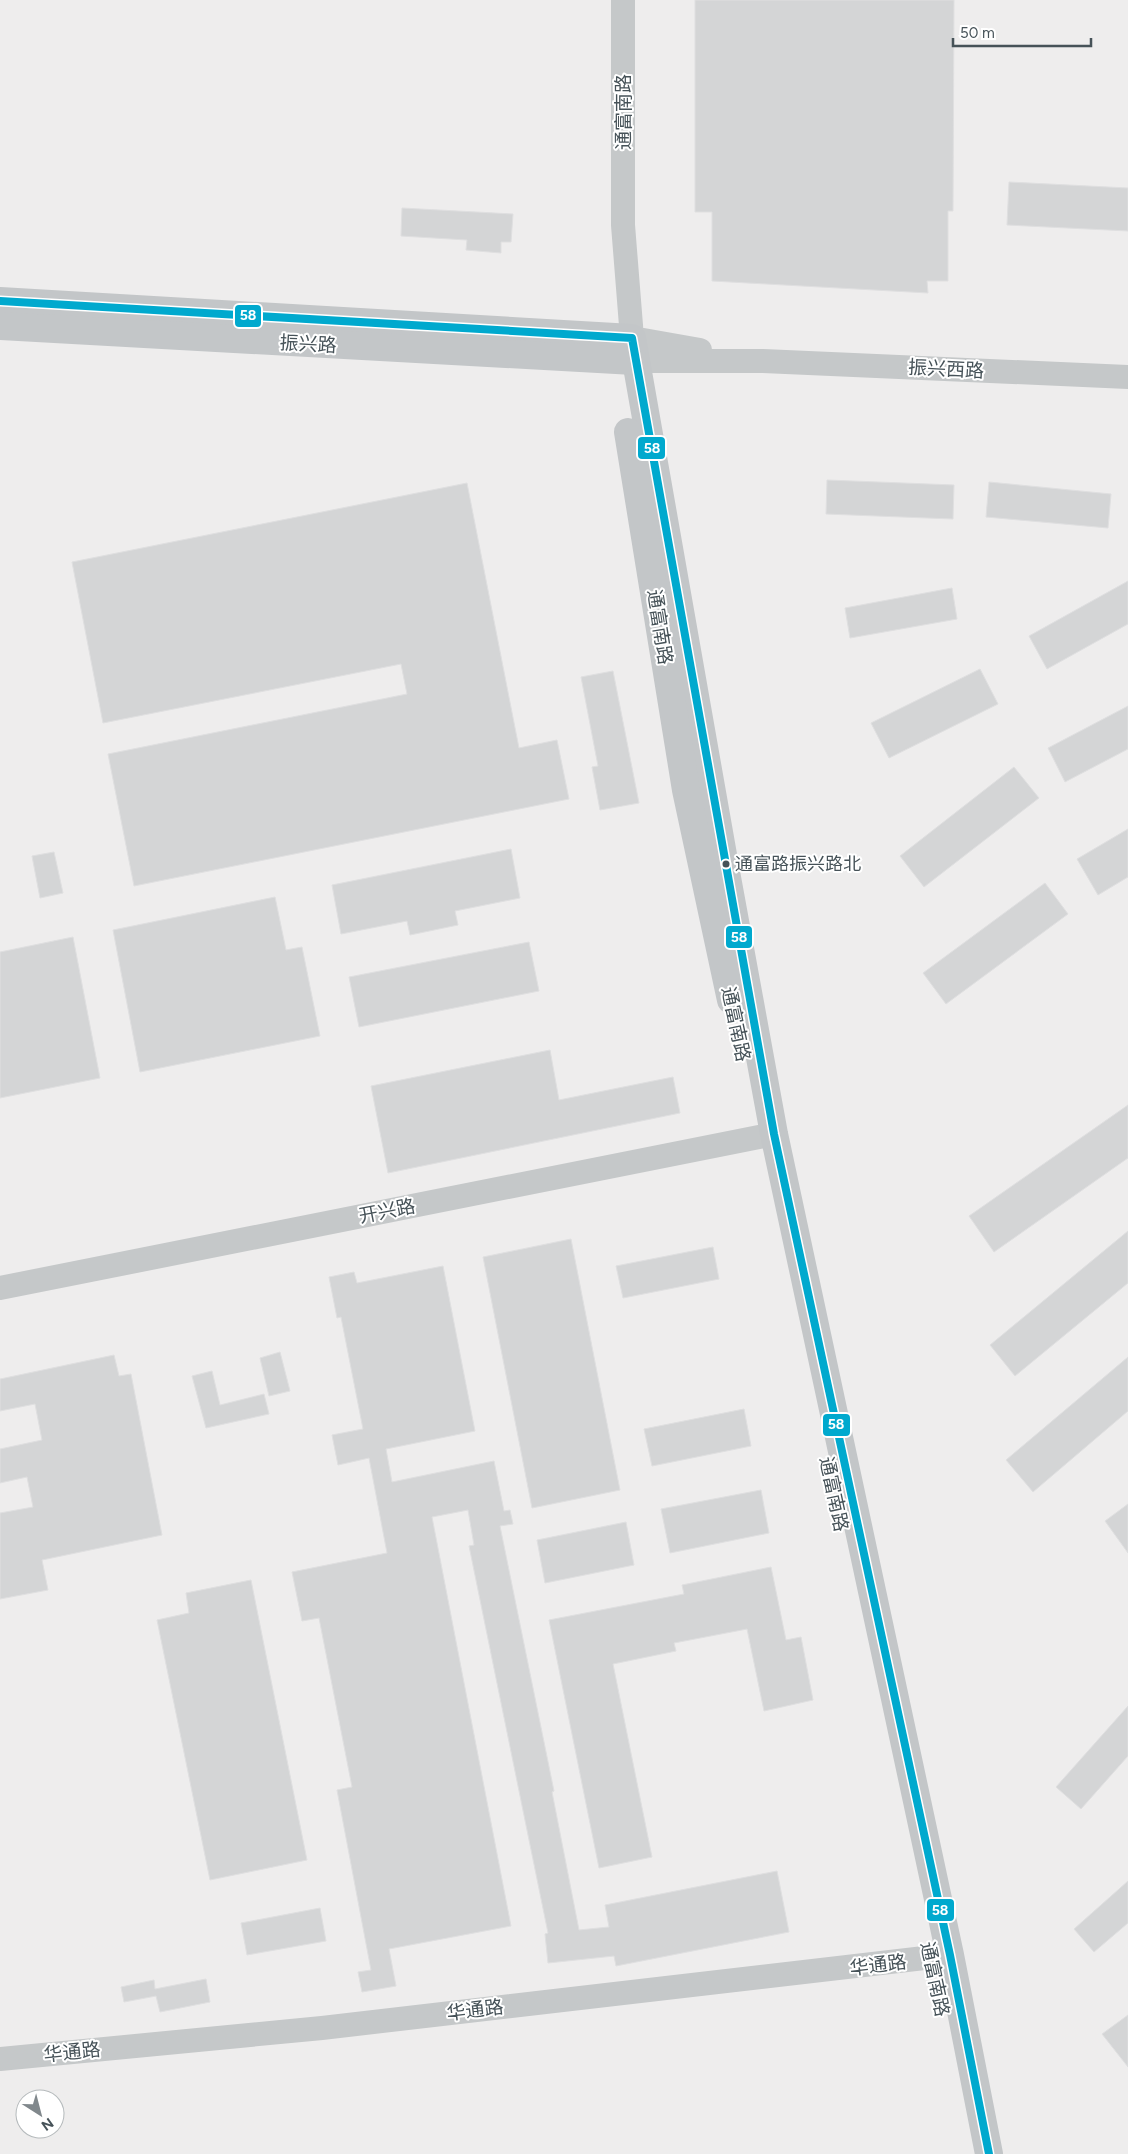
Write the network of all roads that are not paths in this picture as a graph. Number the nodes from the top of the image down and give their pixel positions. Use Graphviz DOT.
graph roads {
  1 [pos="623,0"];
  2 [pos="0,301"];
  3 [pos="0,326"];
  4 [pos="624,350"];
  5 [pos="1128,377"];
  6 [pos="767,1135"];
  7 [pos="0,1288"];
  8 [pos="940,1957"];
  9 [pos="0,2059"];
  10 [pos="970,2154"];
  11 [pos="989,2154"];
  1 -- 4 [label="street, 通富南路"];
  2 -- 4 [label="main road, 振兴路"];
  3 -- 4 [label="main road, 振兴路"];
  4 -- 5 [label="street, 振兴西路"];
  4 -- 6 [label="main road, 通富南路"];
  6 -- 7 [label="street, 开兴路"];
  6 -- 8 [label="main road, 通富南路"];
  8 -- 9 [label="street, 华通路"];
  8 -- 10 [label="main road, 通富南路"];
  8 -- 11 [label="main road, 通富南路"];
}
